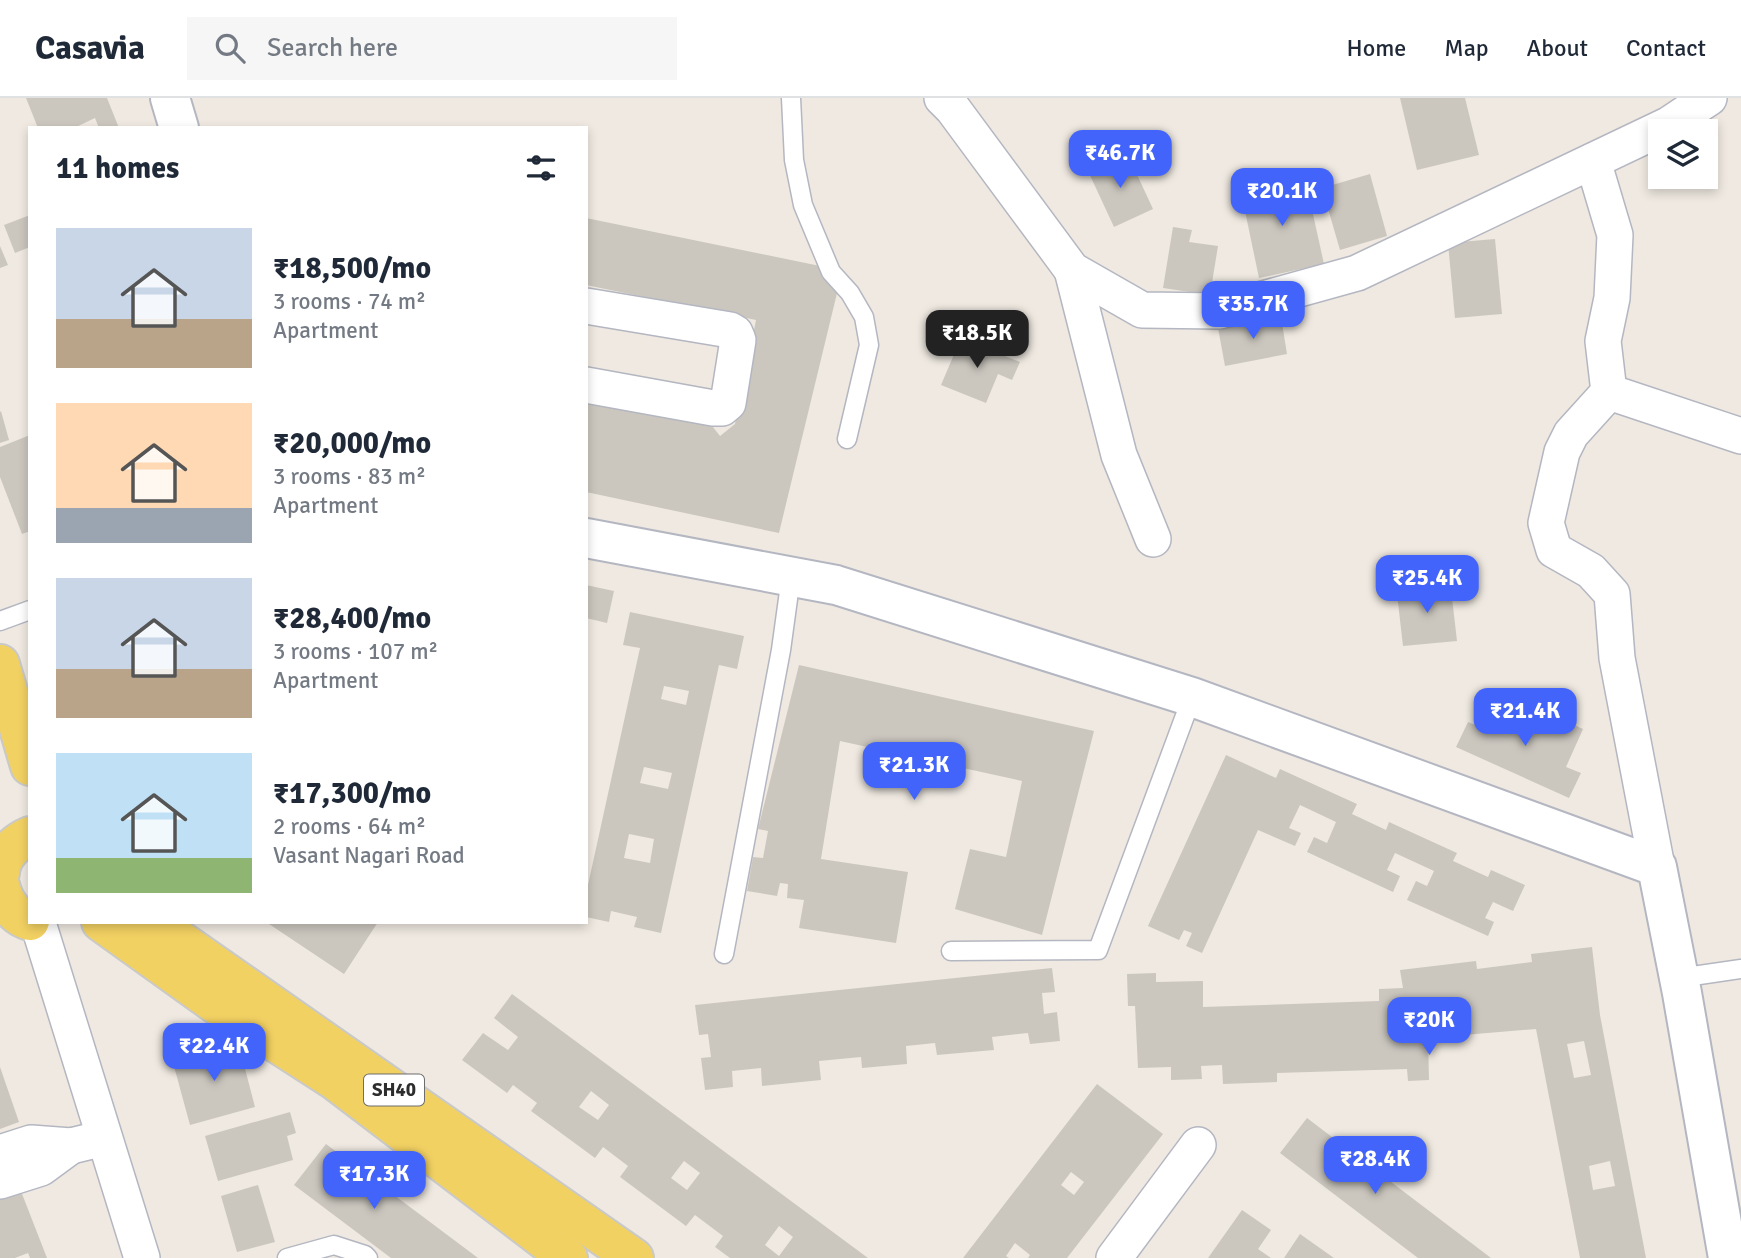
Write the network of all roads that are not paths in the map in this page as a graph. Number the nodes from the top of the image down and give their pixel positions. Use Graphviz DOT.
graph roads {
  1 [pos="170,98"];
  2 [pos="791,98"];
  3 [pos="942,98"];
  4 [pos="1709,98"];
  5 [pos="178,126"];
  6 [pos="1593,161"];
  7 [pos="1072,270"];
  8 [pos="588,306"];
  9 [pos="588,384"];
  10 [pos="1609,392"];
  11 [pos="1741,436"];
  12 [pos="847,439"];
  13 [pos="588,538"];
  14 [pos="1153,539"];
  15 [pos="791,577"];
  16 [pos="28,611"];
  17 [pos="0,621"];
  18 [pos="0,664"];
  19 [pos="1192,696"];
  20 [pos="28,759"];
  21 [pos="1657,867"];
  22 [pos="16,886"];
  23 [pos="104,924"];
  24 [pos="156,924"];
  25 [pos="950,951"];
  26 [pos="724,954"];
  27 [pos="1741,969"];
  28 [pos="1679,978"];
  29 [pos="87,1142"];
  30 [pos="1198,1145"];
  31 [pos="0,1153"];
  32 [pos="0,1181"];
  33 [pos="142,1258"];
  34 [pos="287,1258"];
  35 [pos="368,1258"];
  36 [pos="568,1258"];
  37 [pos="634,1258"];
  38 [pos="1114,1258"];
  39 [pos="1728,1258"];
  1 -- 5 [label="street"];
  2 -- 12 [label="lane"];
  3 -- 7 [label="street"];
  4 -- 6 [label="street"];
  6 -- 7 [label="street"];
  6 -- 10 [label="street"];
  7 -- 14 [label="street"];
  8 -- 9 [label="street"];
  10 -- 11 [label="street"];
  10 -- 21 [label="street"];
  13 -- 15 [label="street"];
  15 -- 19 [label="street"];
  15 -- 26 [label="lane"];
  16 -- 17 [label="lane"];
  18 -- 20 [label="main road"];
  19 -- 21 [label="street"];
  19 -- 25 [label="lane"];
  21 -- 28 [label="street"];
  22 -- 29 [label="street"];
  23 -- 36 [label="main road, SH40"];
  24 -- 37 [label="main road, SH40"];
  27 -- 28 [label="lane"];
  28 -- 39 [label="street"];
  29 -- 31 [label="street"];
  29 -- 32 [label="street"];
  29 -- 33 [label="street"];
  30 -- 38 [label="street"];
  34 -- 35 [label="lane"];
}
